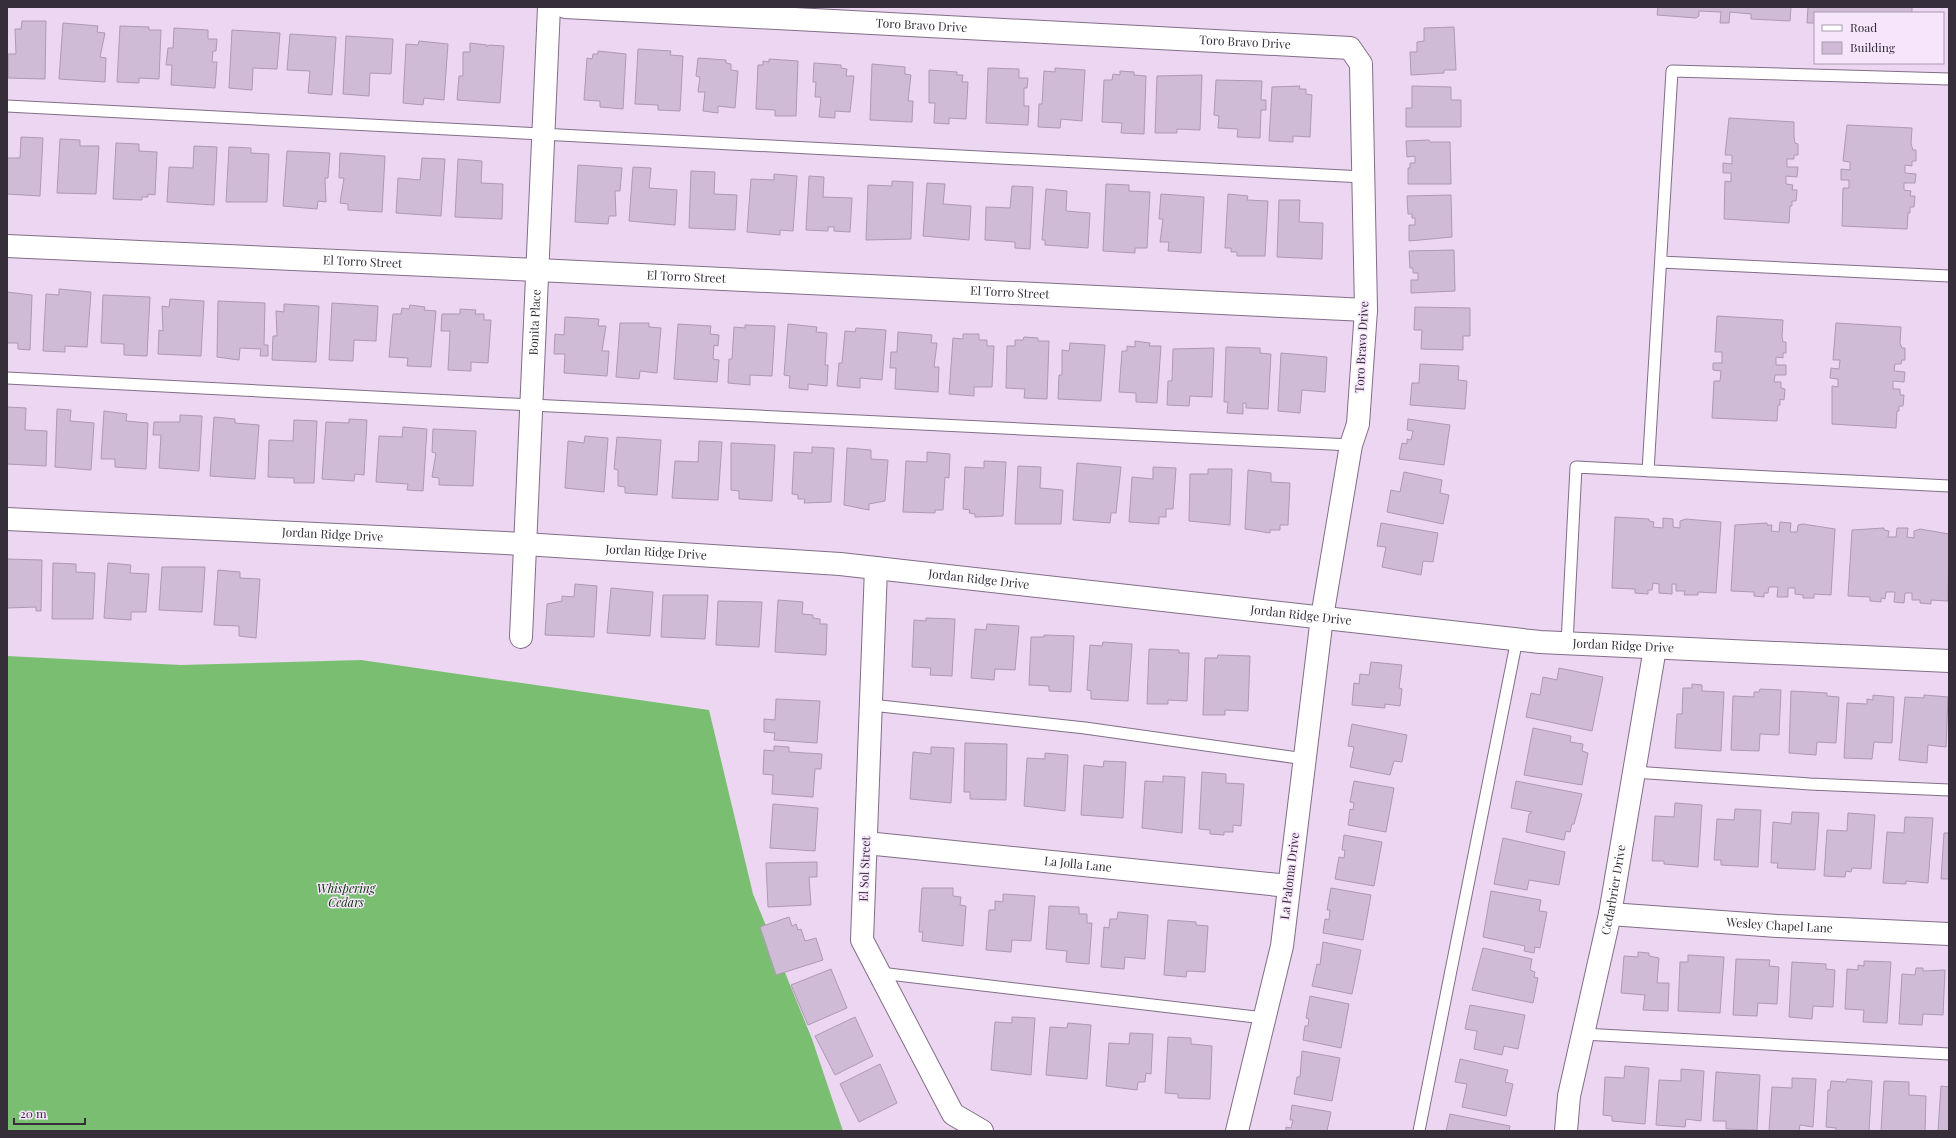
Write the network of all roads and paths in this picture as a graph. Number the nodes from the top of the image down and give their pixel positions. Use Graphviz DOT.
graph roads {
  1 [pos="549,7"];
  2 [pos="565,7"];
  3 [pos="1949,79"];
  4 [pos="7,106"];
  5 [pos="544,136"];
  6 [pos="1363,177"];
  7 [pos="7,246"];
  8 [pos="1661,262"];
  9 [pos="538,270"];
  10 [pos="1949,276"];
  11 [pos="1366,310"];
  12 [pos="7,378"];
  13 [pos="531,405"];
  14 [pos="1351,445"];
  15 [pos="1648,471"];
  16 [pos="1949,486"];
  17 [pos="7,519"];
  18 [pos="524,544"];
  19 [pos="876,568"];
  20 [pos="1322,617"];
  21 [pos="521,637"];
  22 [pos="1517,639"];
  23 [pos="1567,643"];
  24 [pos="1655,648"];
  25 [pos="1949,662"];
  26 [pos="871,705"];
  27 [pos="1305,759"];
  28 [pos="1634,772"];
  29 [pos="1949,790"];
  30 [pos="866,843"];
  31 [pos="1289,886"];
  32 [pos="1610,914"];
  33 [pos="1949,934"];
  34 [pos="880,973"];
  35 [pos="1264,1018"];
  36 [pos="1583,1034"];
  37 [pos="1949,1054"];
  38 [pos="982,1131"];
  39 [pos="1237,1131"];
  40 [pos="1419,1131"];
  41 [pos="1566,1131"];
  1 -- 5 [label="street, Bonita Place"];
  2 -- 6 [label="street, Toro Bravo Drive"];
  3 -- 8 [label="lane"];
  4 -- 5 [label="lane"];
  5 -- 6 [label="lane"];
  5 -- 9 [label="street, Bonita Place"];
  6 -- 11 [label="street, Toro Bravo Drive"];
  7 -- 9 [label="street, El Torro Street"];
  8 -- 10 [label="lane"];
  8 -- 15 [label="lane"];
  9 -- 11 [label="street, El Torro Street"];
  9 -- 13 [label="street, Bonita Place"];
  11 -- 14 [label="street, Toro Bravo Drive"];
  12 -- 13 [label="lane"];
  13 -- 14 [label="lane"];
  13 -- 18 [label="street, Bonita Place"];
  14 -- 20 [label="street, Toro Bravo Drive"];
  15 -- 16 [label="lane"];
  15 -- 23 [label="lane"];
  17 -- 18 [label="street, Jordan Ridge Drive"];
  18 -- 19 [label="street, Jordan Ridge Drive"];
  18 -- 21 [label="street, Bonita Place"];
  19 -- 20 [label="street, Jordan Ridge Drive"];
  19 -- 26 [label="street, El Sol Street"];
  20 -- 22 [label="street, Jordan Ridge Drive"];
  20 -- 27 [label="street, La Paloma Drive"];
  22 -- 23 [label="street, Jordan Ridge Drive"];
  22 -- 40 [label="lane"];
  23 -- 24 [label="street, Jordan Ridge Drive"];
  24 -- 25 [label="street, Jordan Ridge Drive"];
  24 -- 28 [label="street, Cedarbrier Drive"];
  26 -- 27 [label="lane"];
  26 -- 30 [label="street, El Sol Street"];
  27 -- 31 [label="street, La Paloma Drive"];
  28 -- 29 [label="lane"];
  28 -- 32 [label="street, Cedarbrier Drive"];
  30 -- 31 [label="street, La Jolla Lane"];
  30 -- 34 [label="street, El Sol Street"];
  31 -- 35 [label="street, La Paloma Drive"];
  32 -- 33 [label="street, Wesley Chapel Lane"];
  32 -- 36 [label="street, Cedarbrier Drive"];
  34 -- 35 [label="lane"];
  34 -- 38 [label="street, El Sol Street"];
  35 -- 39 [label="street, La Paloma Drive"];
  36 -- 37 [label="lane"];
  36 -- 41 [label="street, Cedarbrier Drive"];
}
